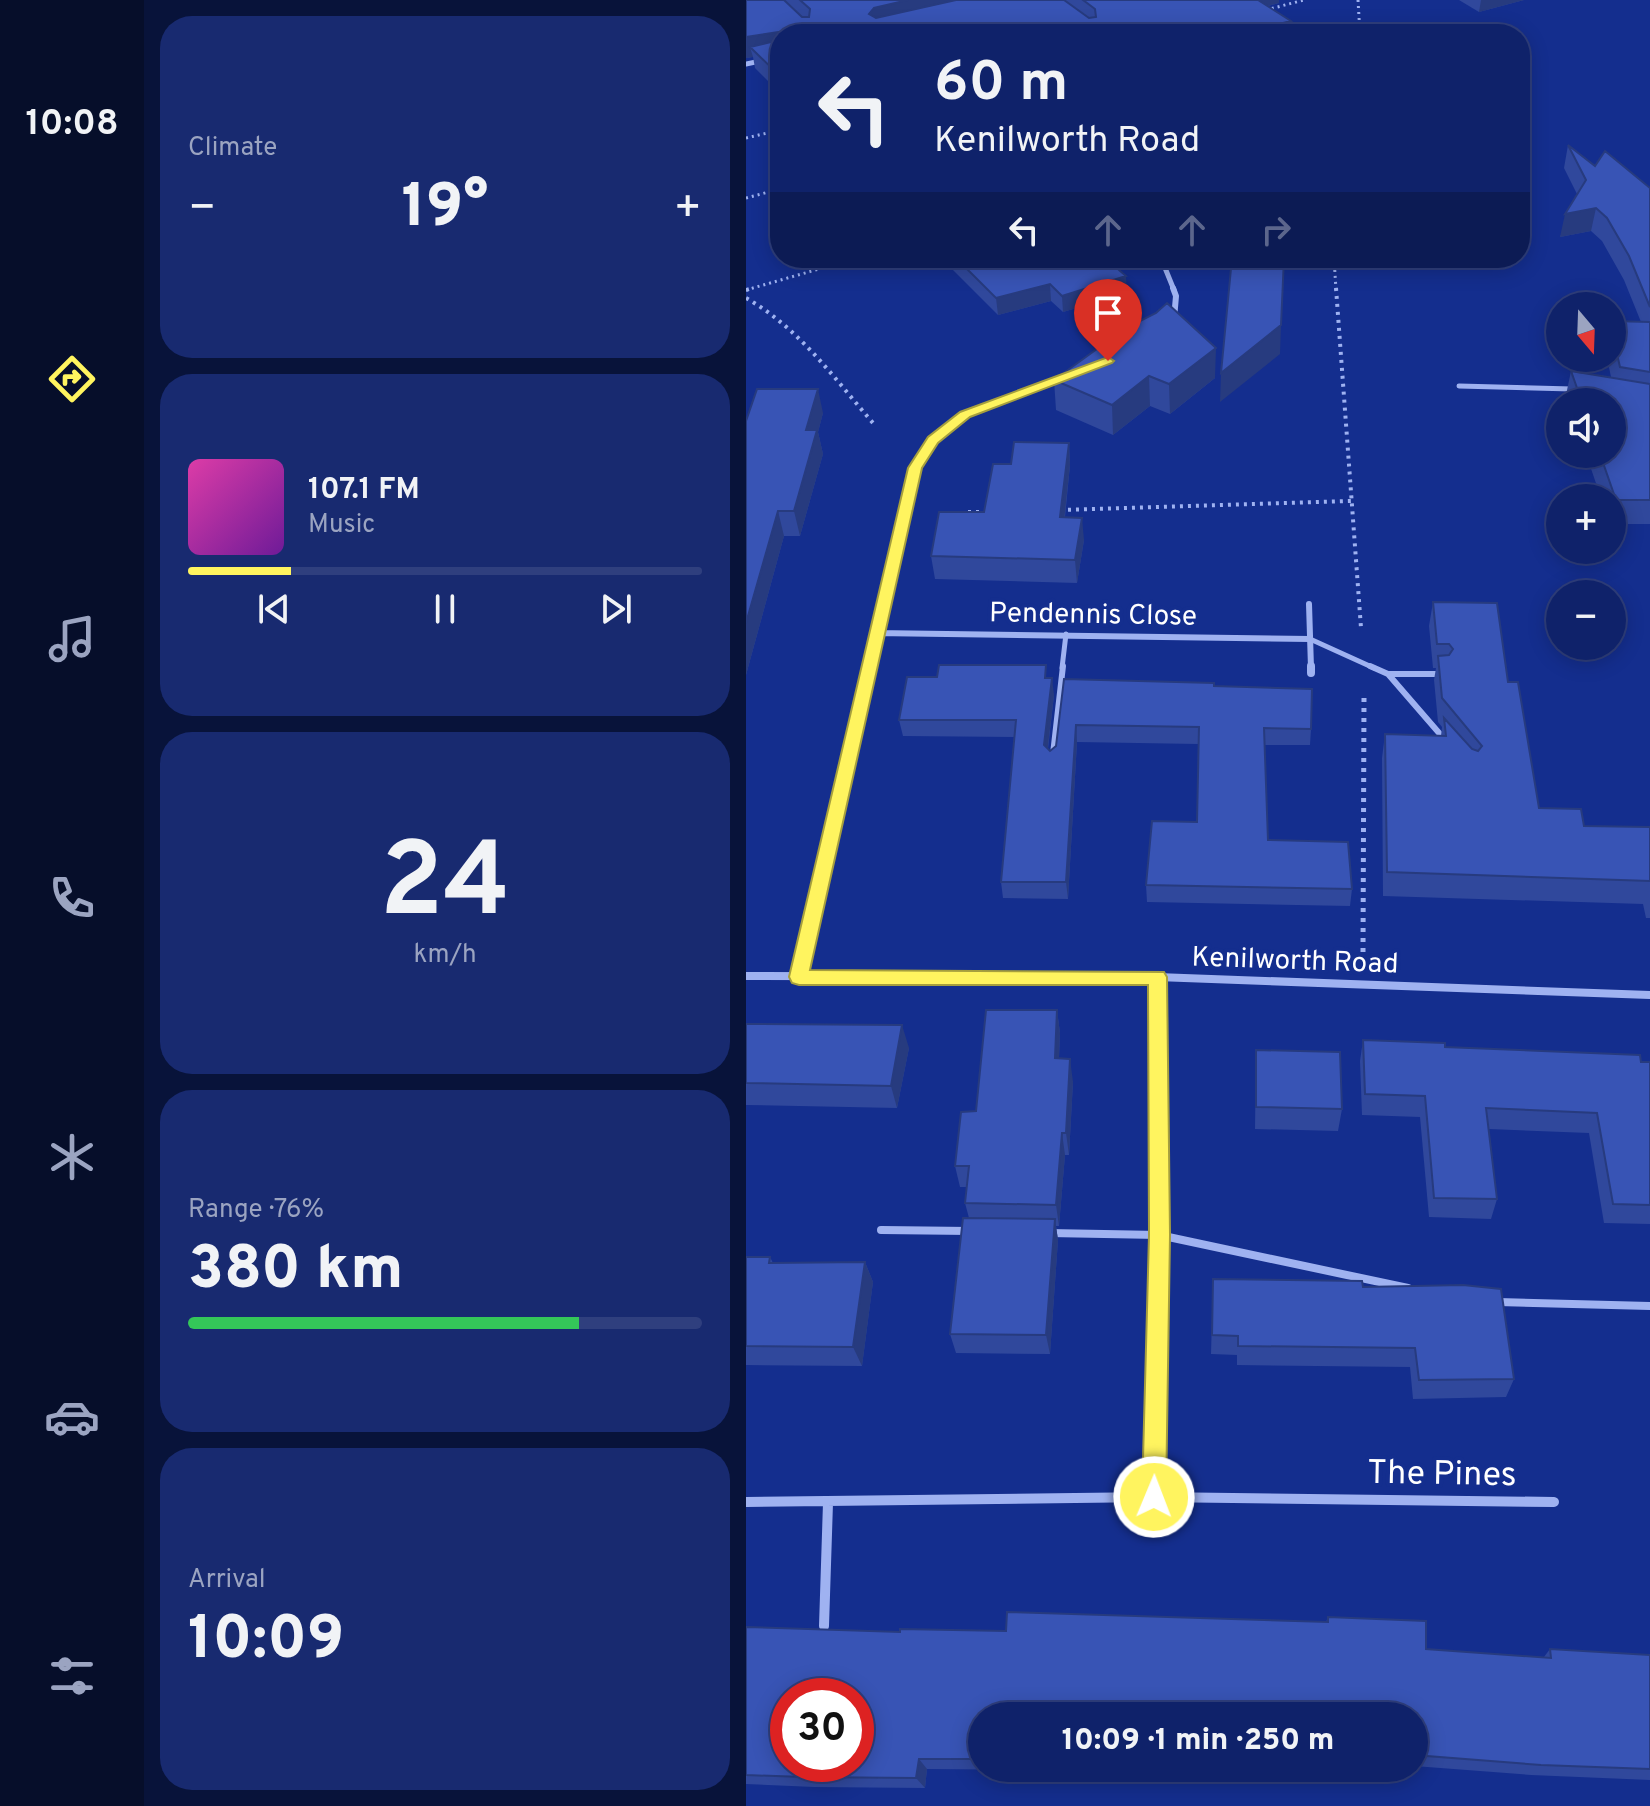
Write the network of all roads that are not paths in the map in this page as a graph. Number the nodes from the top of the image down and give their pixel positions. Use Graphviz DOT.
graph roads {
  1 [pos="770,59"];
  2 [pos="746,64"];
  3 [pos="1165,268"];
  4 [pos="1165,328"];
  5 [pos="1078,372"];
  6 [pos="1459,386"];
  7 [pos="1546,389"];
  8 [pos="1309,604"];
  9 [pos="875,633"];
  10 [pos="1066,634"];
  11 [pos="1310,639"];
  12 [pos="1311,673"];
  13 [pos="1388,674"];
  14 [pos="1443,674"];
  15 [pos="1450,745"];
  16 [pos="1052,762"];
  17 [pos="746,976"];
  18 [pos="799,977"];
  19 [pos="1157,977"];
  20 [pos="1650,995"];
  21 [pos="881,1230"];
  22 [pos="974,1231"];
  23 [pos="1036,1232"];
  24 [pos="1159,1235"];
  25 [pos="1424,1291"];
  26 [pos="1486,1302"];
  27 [pos="1650,1306"];
  28 [pos="1154,1497"];
  29 [pos="746,1502"];
  30 [pos="1554,1502"];
  31 [pos="828,1503"];
  32 [pos="824,1626"];
  1 -- 2 [label="street"];
  3 -- 4 [label="street"];
  5 -- 9 [label="street"];
  6 -- 7 [label="lane"];
  8 -- 11 [label="street"];
  9 -- 10 [label="street, Pendennis Close"];
  9 -- 18 [label="street"];
  10 -- 11 [label="street, Pendennis Close"];
  10 -- 16 [label="lane"];
  11 -- 12 [label="street"];
  11 -- 13 [label="lane"];
  13 -- 14 [label="lane"];
  13 -- 15 [label="lane"];
  17 -- 18 [label="street, Kenilworth Road"];
  18 -- 19 [label="street, Kenilworth Road"];
  19 -- 20 [label="street, Kenilworth Road"];
  19 -- 24 [label="street"];
  21 -- 22 [label="lane"];
  23 -- 24 [label="lane"];
  24 -- 25 [label="lane"];
  24 -- 28 [label="street"];
  26 -- 27 [label="lane"];
  28 -- 30 [label="street, The Pines"];
  28 -- 31 [label="street, The Pines"];
  29 -- 31 [label="street, The Pines"];
  31 -- 32 [label="street"];
}
